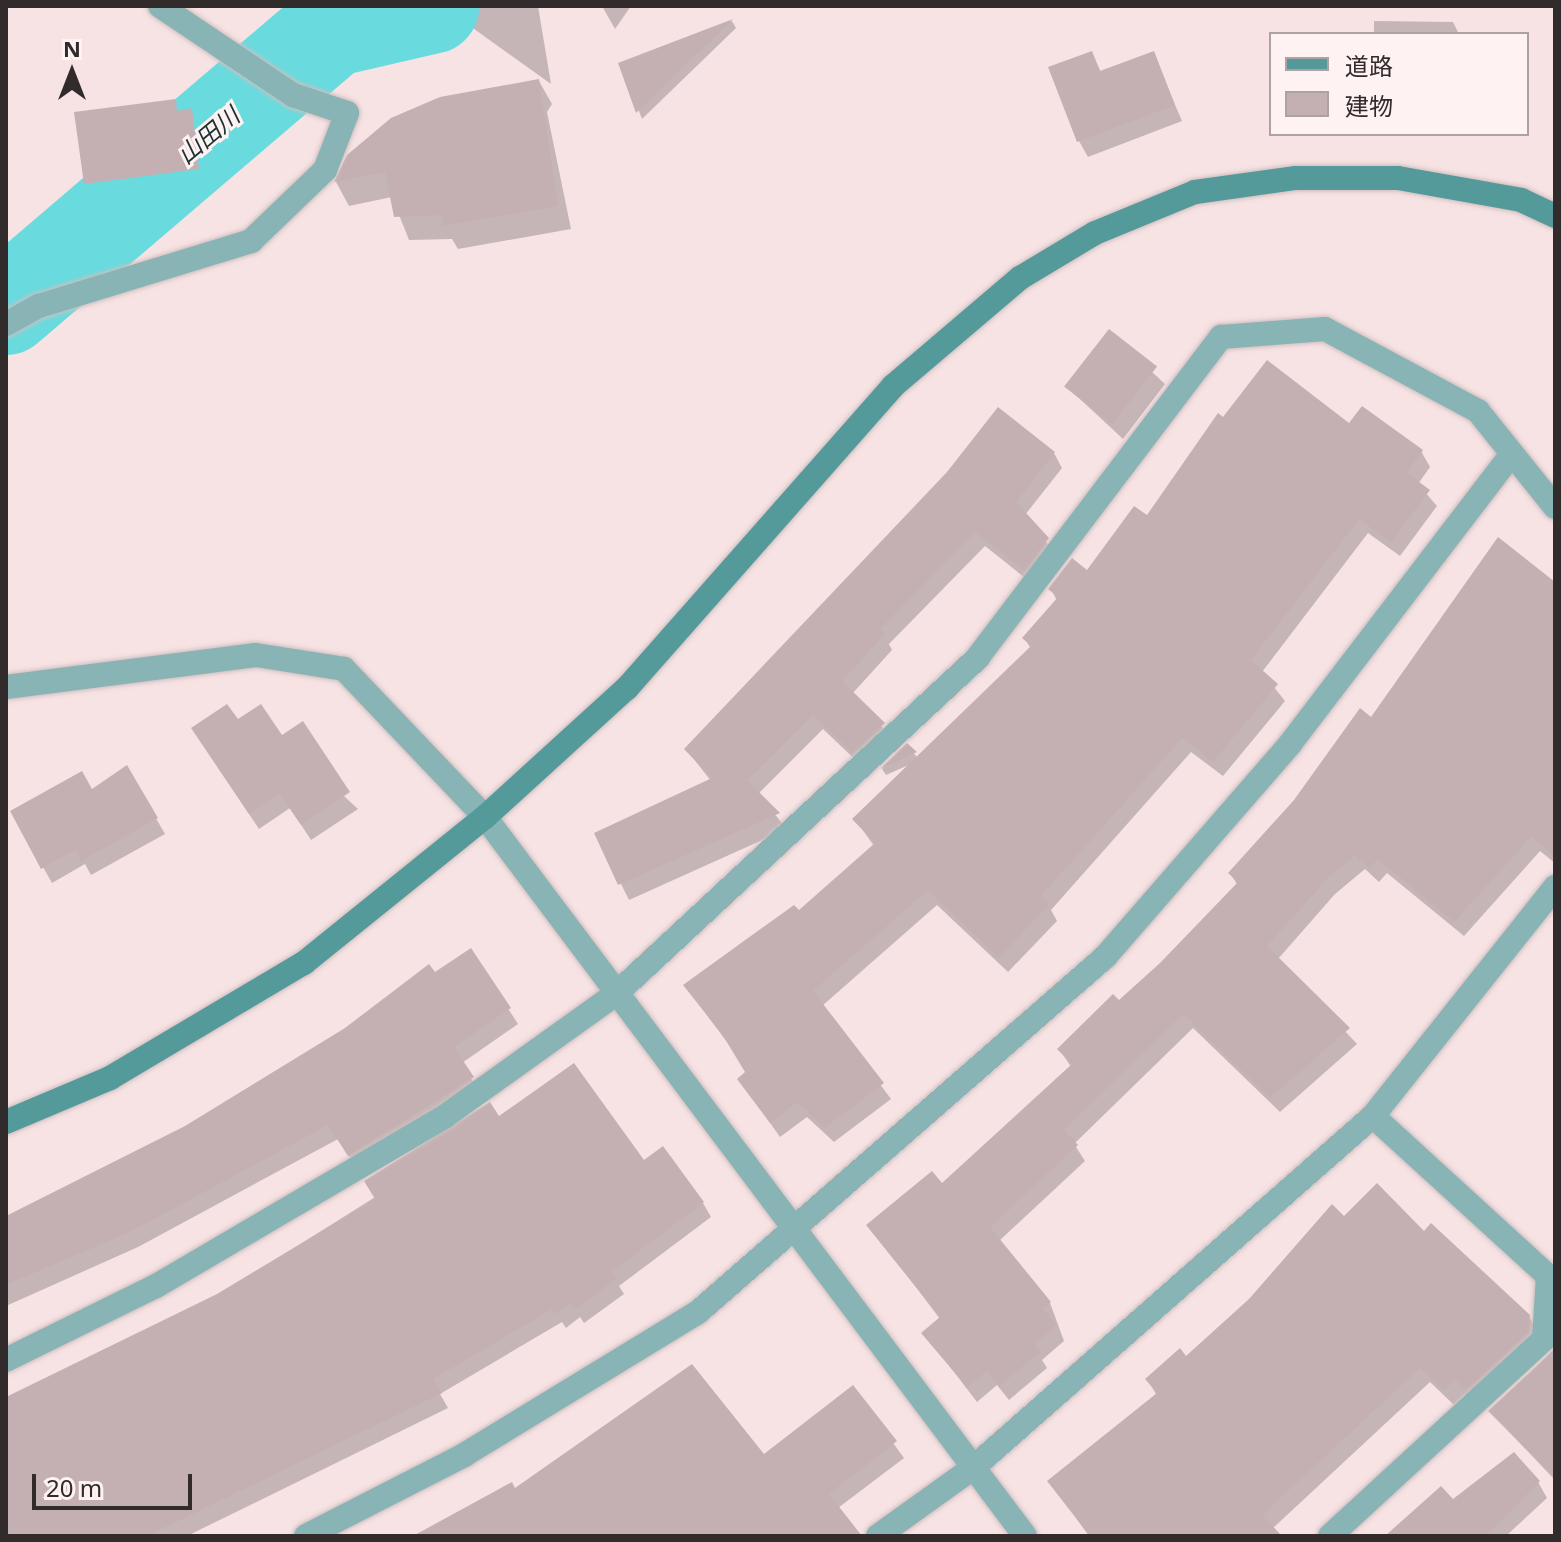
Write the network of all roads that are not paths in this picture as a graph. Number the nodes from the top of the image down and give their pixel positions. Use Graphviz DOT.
graph roads {
  1 [pos="160,6"];
  2 [pos="1555,216"];
  3 [pos="6,324"];
  4 [pos="1512,454"];
  5 [pos="1555,507"];
  6 [pos="6,687"];
  7 [pos="485,817"];
  8 [pos="1555,887"];
  9 [pos="617,993"];
  10 [pos="1373,1116"];
  11 [pos="6,1122"];
  12 [pos="793,1226"];
  13 [pos="6,1360"];
  14 [pos="974,1467"];
  15 [pos="306,1536"];
  16 [pos="878,1536"];
  17 [pos="1025,1536"];
  18 [pos="1330,1536"];
  1 -- 3 [label="street"];
  2 -- 7 [label="street"];
  4 -- 5 [label="street"];
  4 -- 9 [label="street"];
  4 -- 12 [label="street"];
  6 -- 7 [label="street"];
  7 -- 9 [label="street"];
  7 -- 11 [label="street"];
  8 -- 10 [label="street"];
  9 -- 12 [label="street"];
  9 -- 13 [label="street"];
  10 -- 14 [label="street"];
  10 -- 18 [label="street"];
  12 -- 14 [label="street"];
  12 -- 15 [label="street"];
  14 -- 16 [label="street"];
  14 -- 17 [label="street"];
}
